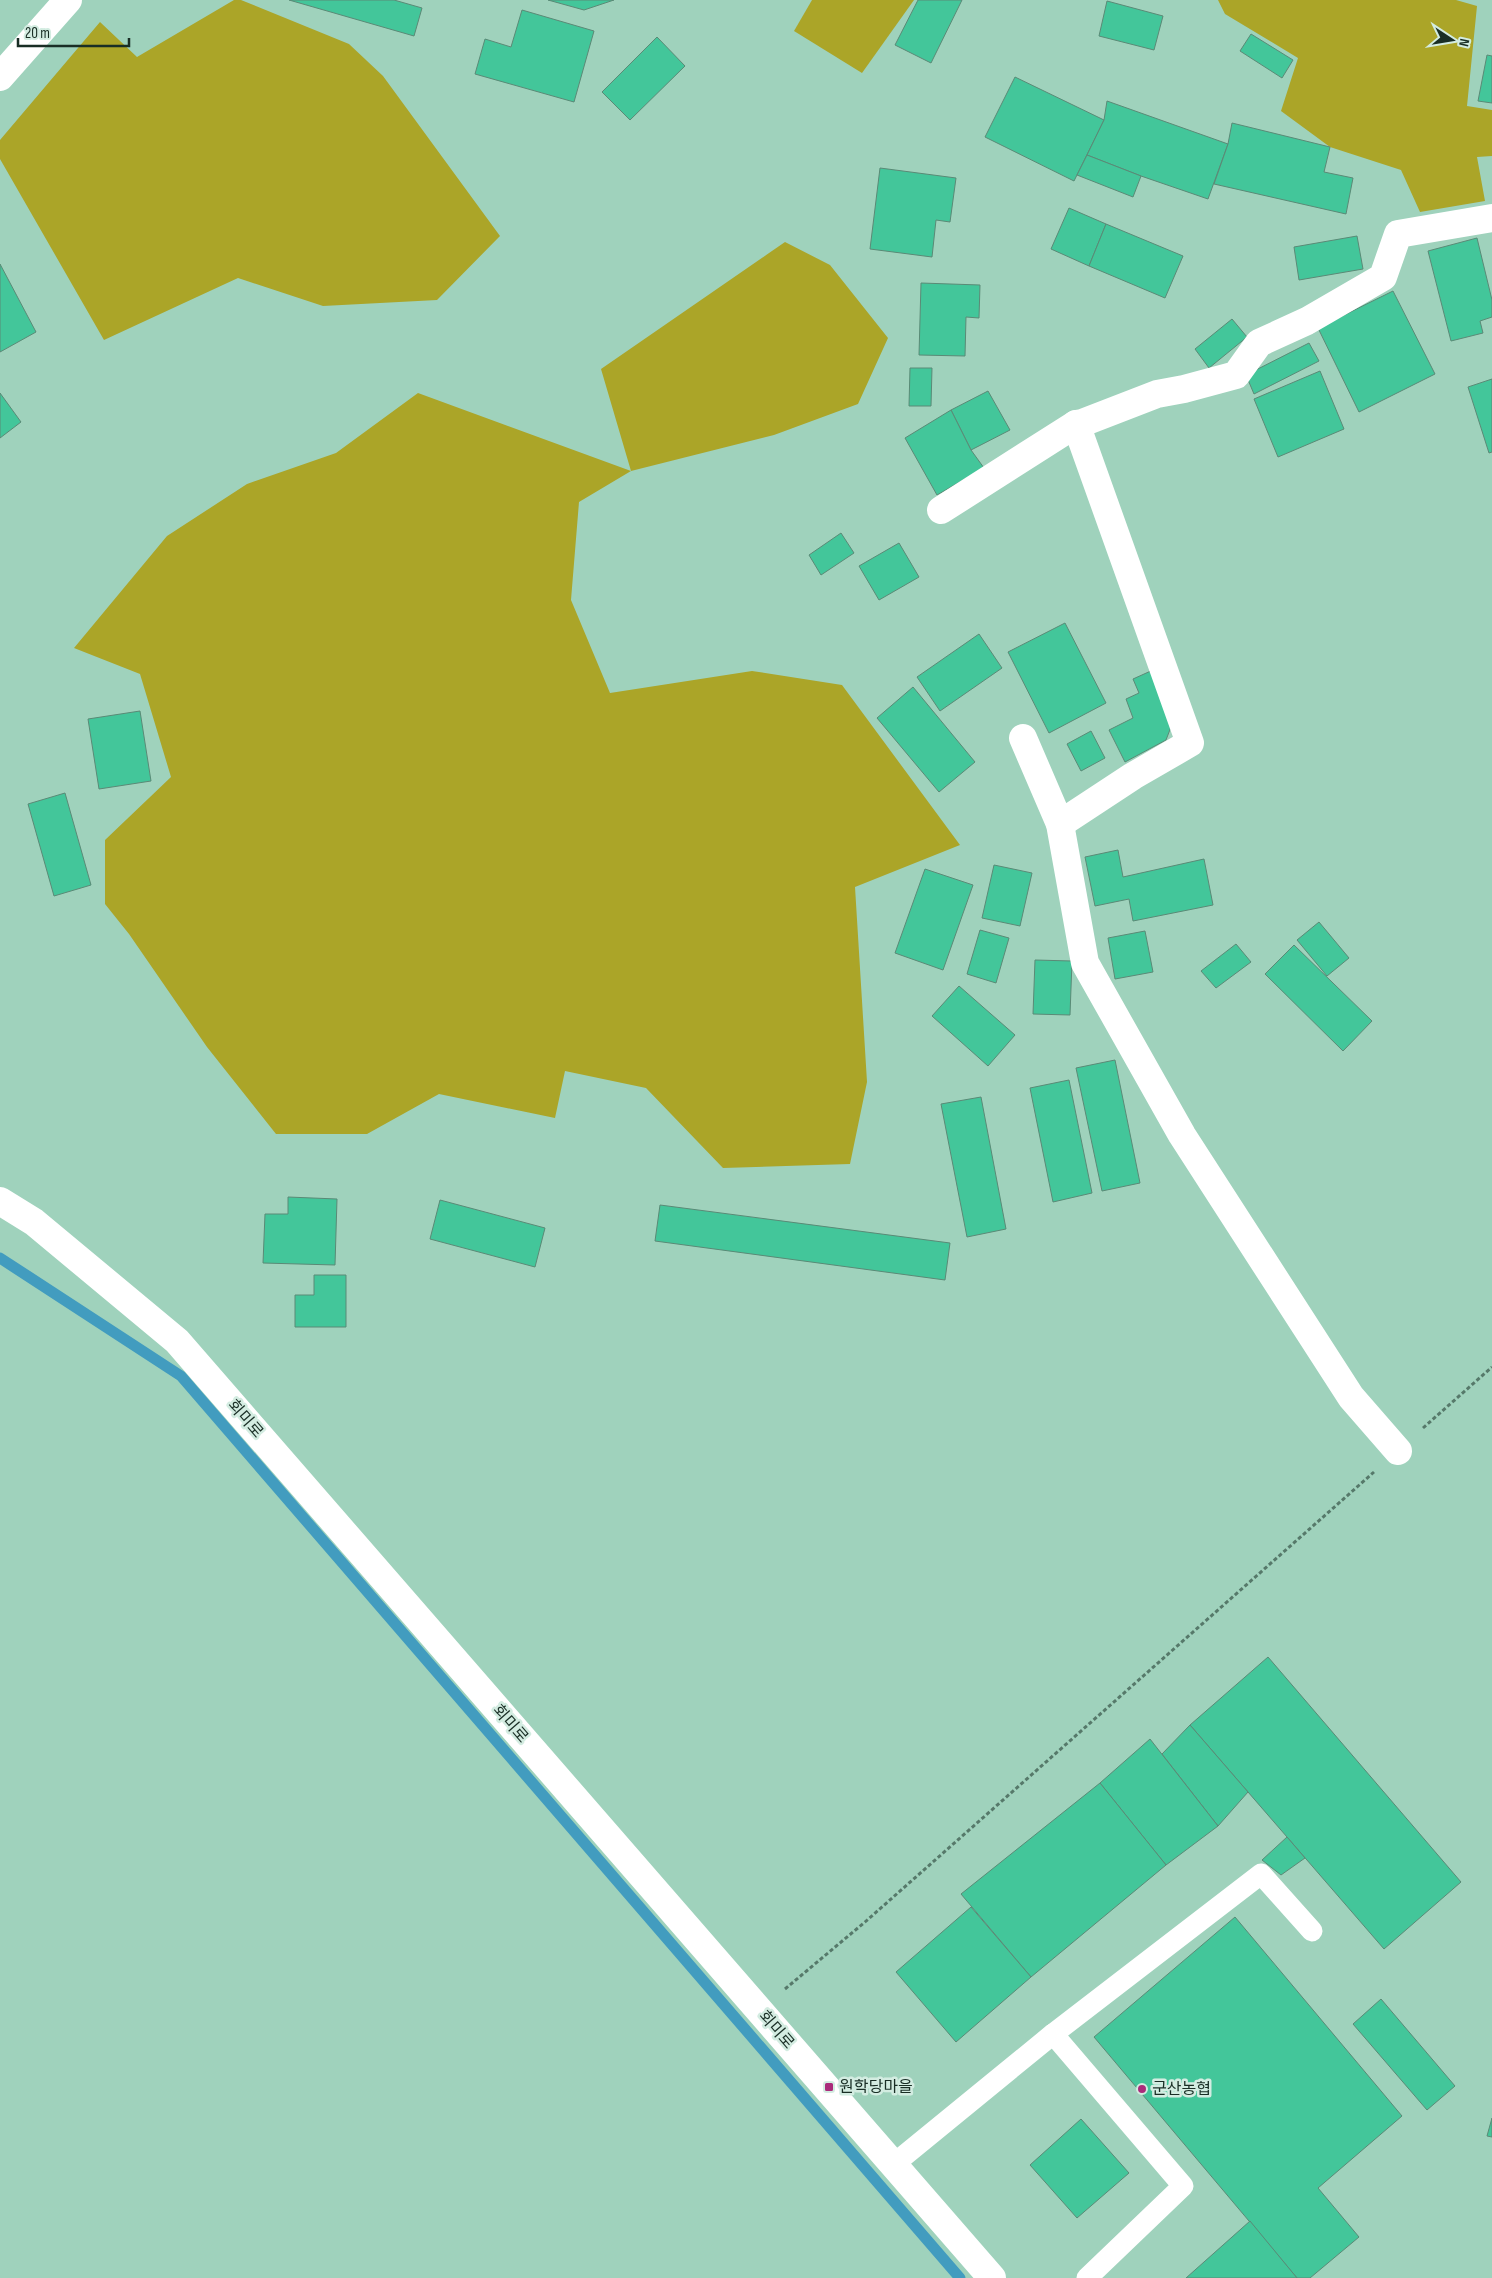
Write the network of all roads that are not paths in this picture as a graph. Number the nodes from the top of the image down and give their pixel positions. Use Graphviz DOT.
graph roads {
  1 [pos="68,0"];
  2 [pos="0,76"];
  3 [pos="1492,218"];
  4 [pos="1076,424"];
  5 [pos="941,510"];
  6 [pos="1023,738"];
  7 [pos="1060,824"];
  8 [pos="0,1201"];
  9 [pos="1398,1450"];
  10 [pos="1312,1931"];
  11 [pos="1053,2034"];
  12 [pos="894,2164"];
  13 [pos="992,2278"];
  14 [pos="1088,2278"];
  1 -- 2 [label="street"];
  3 -- 4 [label="street"];
  4 -- 5 [label="street"];
  4 -- 7 [label="street"];
  6 -- 7 [label="street"];
  7 -- 9 [label="street"];
  8 -- 12 [label="street, 회미로"];
  10 -- 11 [label="lane"];
  11 -- 12 [label="lane"];
  11 -- 14 [label="lane"];
  12 -- 13 [label="street, 회미로"];
}
